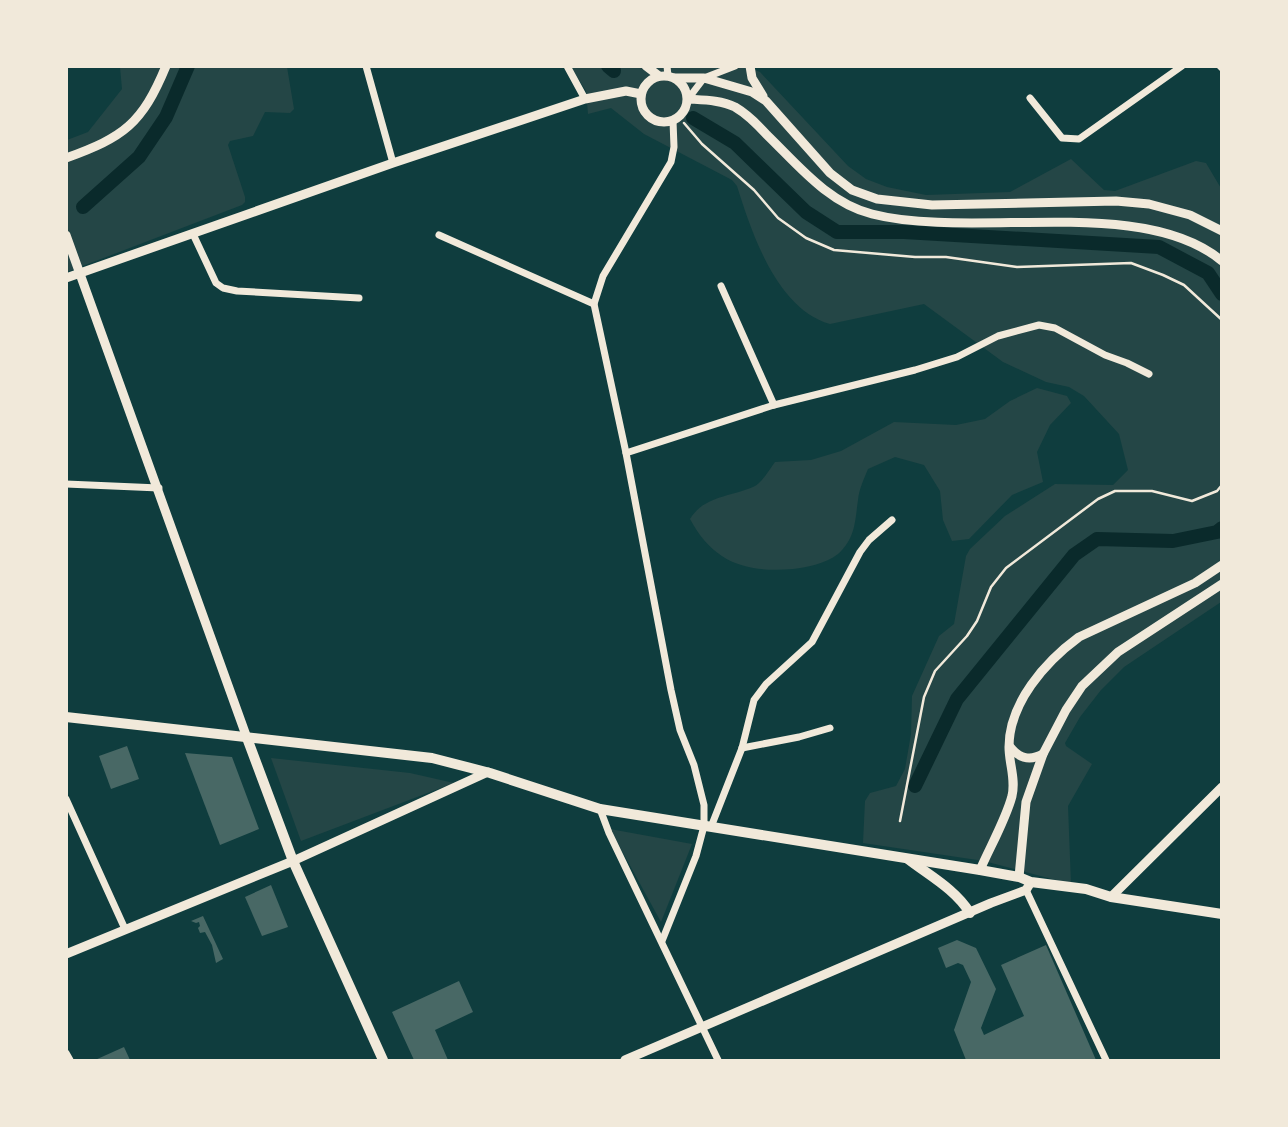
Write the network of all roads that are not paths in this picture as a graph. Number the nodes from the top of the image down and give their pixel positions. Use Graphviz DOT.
graph roads {
  1 [pos="166,66"];
  2 [pos="366,66"];
  3 [pos="567,66"];
  4 [pos="646,66"];
  5 [pos="735,66"];
  6 [pos="750,66"];
  7 [pos="1182,66"];
  8 [pos="667,74"];
  9 [pos="704,78"];
  10 [pos="641,94"];
  11 [pos="1030,98"];
  12 [pos="585,99"];
  13 [pos="688,99"];
  14 [pos="765,101"];
  15 [pos="675,120"];
  16 [pos="66,158"];
  17 [pos="393,163"];
  18 [pos="1222,231"];
  19 [pos="193,234"];
  20 [pos="66,235"];
  21 [pos="439,235"];
  22 [pos="1222,261"];
  23 [pos="79,272"];
  24 [pos="66,278"];
  25 [pos="721,286"];
  26 [pos="359,298"];
  27 [pos="594,304"];
  28 [pos="1149,374"];
  29 [pos="774,405"];
  30 [pos="626,453"];
  31 [pos="66,484"];
  32 [pos="159,488"];
  33 [pos="892,520"];
  34 [pos="1222,565"];
  35 [pos="1222,584"];
  36 [pos="66,717"];
  37 [pos="830,728"];
  38 [pos="247,738"];
  39 [pos="1009,745"];
  40 [pos="743,748"];
  41 [pos="1043,754"];
  42 [pos="488,772"];
  43 [pos="1222,787"];
  44 [pos="66,799"];
  45 [pos="600,809"];
  46 [pos="707,827"];
  47 [pos="905,858"];
  48 [pos="293,861"];
  49 [pos="980,870"];
  50 [pos="1019,877"];
  51 [pos="1029,886"];
  52 [pos="1111,897"];
  53 [pos="970,913"];
  54 [pos="1222,914"];
  55 [pos="125,929"];
  56 [pos="662,941"];
  57 [pos="66,954"];
  58 [pos="703,1026"];
  59 [pos="66,1053"];
  60 [pos="70,1060"];
  61 [pos="383,1060"];
  62 [pos="625,1060"];
  63 [pos="718,1060"];
  64 [pos="1105,1060"];
  1 -- 16 [label="street"];
  2 -- 17 [label="street"];
  3 -- 12 [label="street"];
  4 -- 8 [label="street"];
  5 -- 9 [label="street"];
  6 -- 14 [label="street"];
  7 -- 11 [label="street"];
  8 -- 9 [label="street"];
  8 -- 10 [label="street"];
  8 -- 13 [label="street"];
  9 -- 13 [label="street"];
  9 -- 14 [label="street"];
  10 -- 12 [label="street"];
  10 -- 15 [label="street"];
  12 -- 17 [label="street"];
  13 -- 15 [label="street"];
  13 -- 22 [label="street"];
  14 -- 18 [label="street"];
  15 -- 27 [label="street"];
  17 -- 19 [label="street"];
  19 -- 23 [label="street"];
  19 -- 26 [label="street"];
  20 -- 23 [label="street"];
  21 -- 27 [label="street"];
  23 -- 24 [label="street"];
  23 -- 32 [label="street"];
  25 -- 29 [label="street"];
  27 -- 30 [label="street"];
  28 -- 29 [label="street"];
  29 -- 30 [label="street"];
  30 -- 46 [label="street"];
  31 -- 32 [label="street"];
  32 -- 38 [label="street"];
  33 -- 40 [label="street"];
  34 -- 39 [label="street"];
  35 -- 41 [label="street"];
  36 -- 38 [label="main road"];
  37 -- 40 [label="street"];
  38 -- 42 [label="main road"];
  38 -- 48 [label="main road"];
  39 -- 41 [label="street"];
  39 -- 49 [label="street"];
  40 -- 46 [label="street"];
  41 -- 50 [label="street"];
  42 -- 45 [label="main road"];
  42 -- 48 [label="street"];
  43 -- 52 [label="street"];
  44 -- 55 [label="street"];
  45 -- 46 [label="main road"];
  45 -- 56 [label="street"];
  46 -- 47 [label="main road"];
  46 -- 56 [label="street"];
  47 -- 49 [label="main road"];
  47 -- 53 [label="main road"];
  48 -- 55 [label="street"];
  48 -- 61 [label="main road"];
  49 -- 50 [label="main road"];
  50 -- 51 [label="main road"];
  51 -- 52 [label="main road"];
  51 -- 53 [label="street"];
  51 -- 64 [label="street"];
  52 -- 54 [label="main road"];
  53 -- 58 [label="street"];
  55 -- 57 [label="street"];
  56 -- 58 [label="street"];
  58 -- 62 [label="street"];
  58 -- 63 [label="street"];
  59 -- 60 [label="street"];
}
